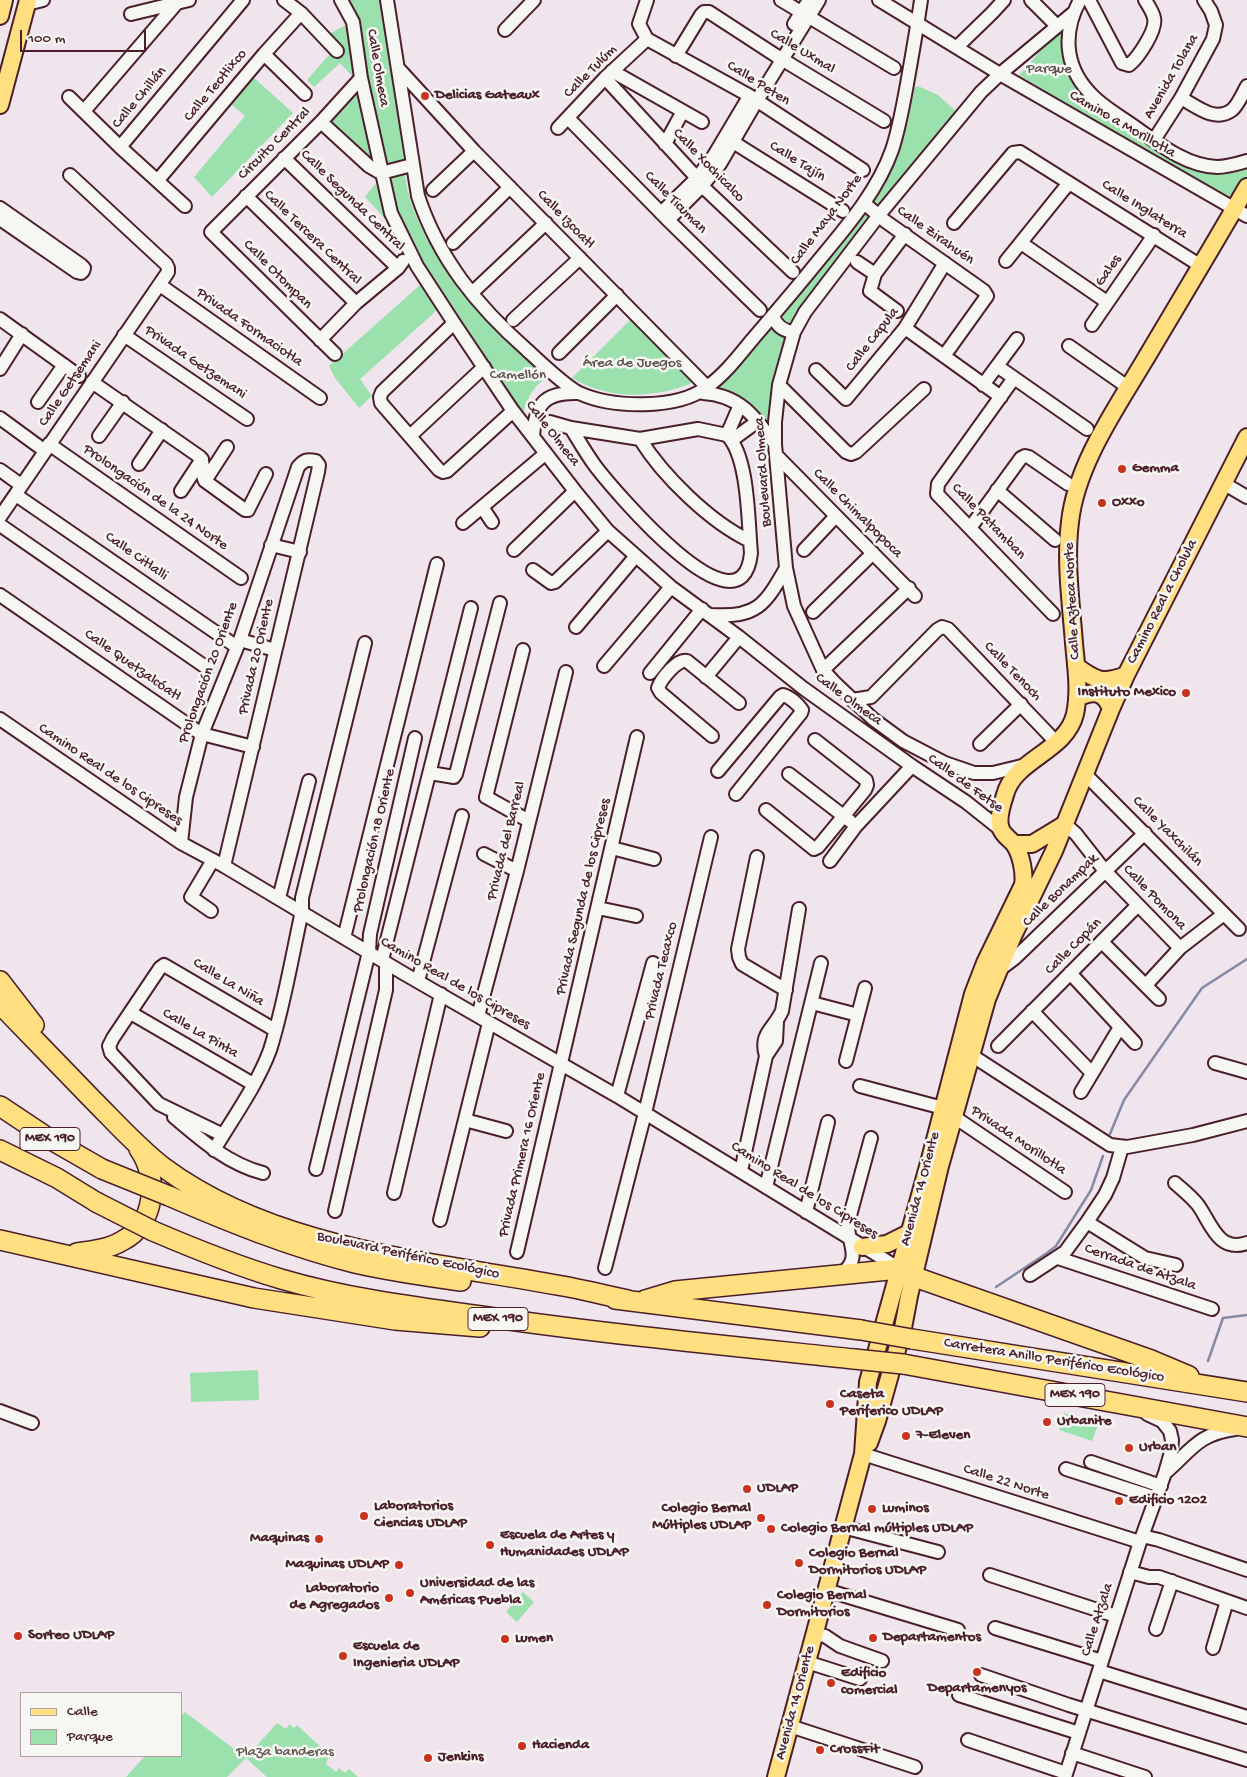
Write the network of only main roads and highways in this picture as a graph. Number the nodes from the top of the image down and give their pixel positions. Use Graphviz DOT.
graph roads {
  1 [pos="4,0"];
  2 [pos="33,1"];
  3 [pos="0,16"];
  4 [pos="0,105"];
  5 [pos="1247,187"];
  6 [pos="1241,212"];
  7 [pos="1247,436"];
  8 [pos="1076,666"];
  9 [pos="1126,675"];
  10 [pos="1077,698"];
  11 [pos="1111,709"];
  12 [pos="1065,824"];
  13 [pos="1014,844"];
  14 [pos="1007,933"];
  15 [pos="0,981"];
  16 [pos="0,1004"];
  17 [pos="965,1050"];
  18 [pos="56,1062"];
  19 [pos="0,1106"];
  20 [pos="132,1140"];
  21 [pos="0,1150"];
  22 [pos="935,1165"];
  23 [pos="909,1233"];
  24 [pos="5,1241"];
  25 [pos="856,1243"];
  26 [pos="66,1254"];
  27 [pos="907,1273"];
  28 [pos="634,1301"];
  29 [pos="552,1326"];
  30 [pos="862,1330"];
  31 [pos="1215,1387"];
  32 [pos="1247,1392"];
  33 [pos="1246,1427"];
  34 [pos="776,1777"];
  1 -- 3 [label="main road"];
  2 -- 4 [label="main road"];
  5 -- 6 [label="main road, Calle Azteca Norte"];
  6 -- 8 [label="main road, Calle Azteca Norte"];
  7 -- 9 [label="main road, Camino Real a Cholula"];
  8 -- 9 [label="main road"];
  8 -- 10 [label="main road, Calle Azteca Norte"];
  9 -- 11 [label="main road, Camino Real a Cholula"];
  10 -- 11 [label="main road"];
  10 -- 13 [label="main road, Calle Azteca Norte"];
  11 -- 12 [label="main road, Camino Real a Cholula"];
  12 -- 13 [label="main road"];
  12 -- 14 [label="main road, Camino Real a Cholula"];
  13 -- 14 [label="main road"];
  14 -- 17 [label="main road, Avenida 14 Oriente"];
  14 -- 17 [label="main road, Avenida 14 Oriente"];
  15 -- 18 [label="highway"];
  16 -- 18 [label="highway, Boulevard Periférico Ecológico"];
  17 -- 22 [label="main road, Avenida 14 Oriente"];
  18 -- 20 [label="highway, Boulevard Periférico Ecológico"];
  19 -- 28 [label="highway, Boulevard Periférico Ecológico / MEX 190, bridge"];
  20 -- 26 [label="highway"];
  20 -- 28 [label="highway, Boulevard Periférico Ecológico"];
  21 -- 29 [label="highway, MEX 190, bridge"];
  22 -- 23 [label="main road, Avenida 14 Oriente"];
  22 -- 27 [label="main road, Avenida 14 Oriente"];
  23 -- 25 [label="main road"];
  23 -- 27 [label="main road, Avenida 14 Oriente"];
  24 -- 26 [label="highway"];
  26 -- 29 [label="highway"];
  27 -- 28 [label="highway"];
  27 -- 31 [label="highway"];
  27 -- 34 [label="main road, Avenida 14 Oriente"];
  28 -- 30 [label="highway, Boulevard Periférico Ecológico / MEX 190"];
  29 -- 33 [label="highway, Carretera Anillo Periférico Ecológico / MEX 190, bridge"];
  30 -- 31 [label="highway, Carretera Anillo Periférico Ecológico / MEX 190, bridge"];
  31 -- 32 [label="highway, Carretera Anillo Periférico Ecológico / MEX 190"];
}
